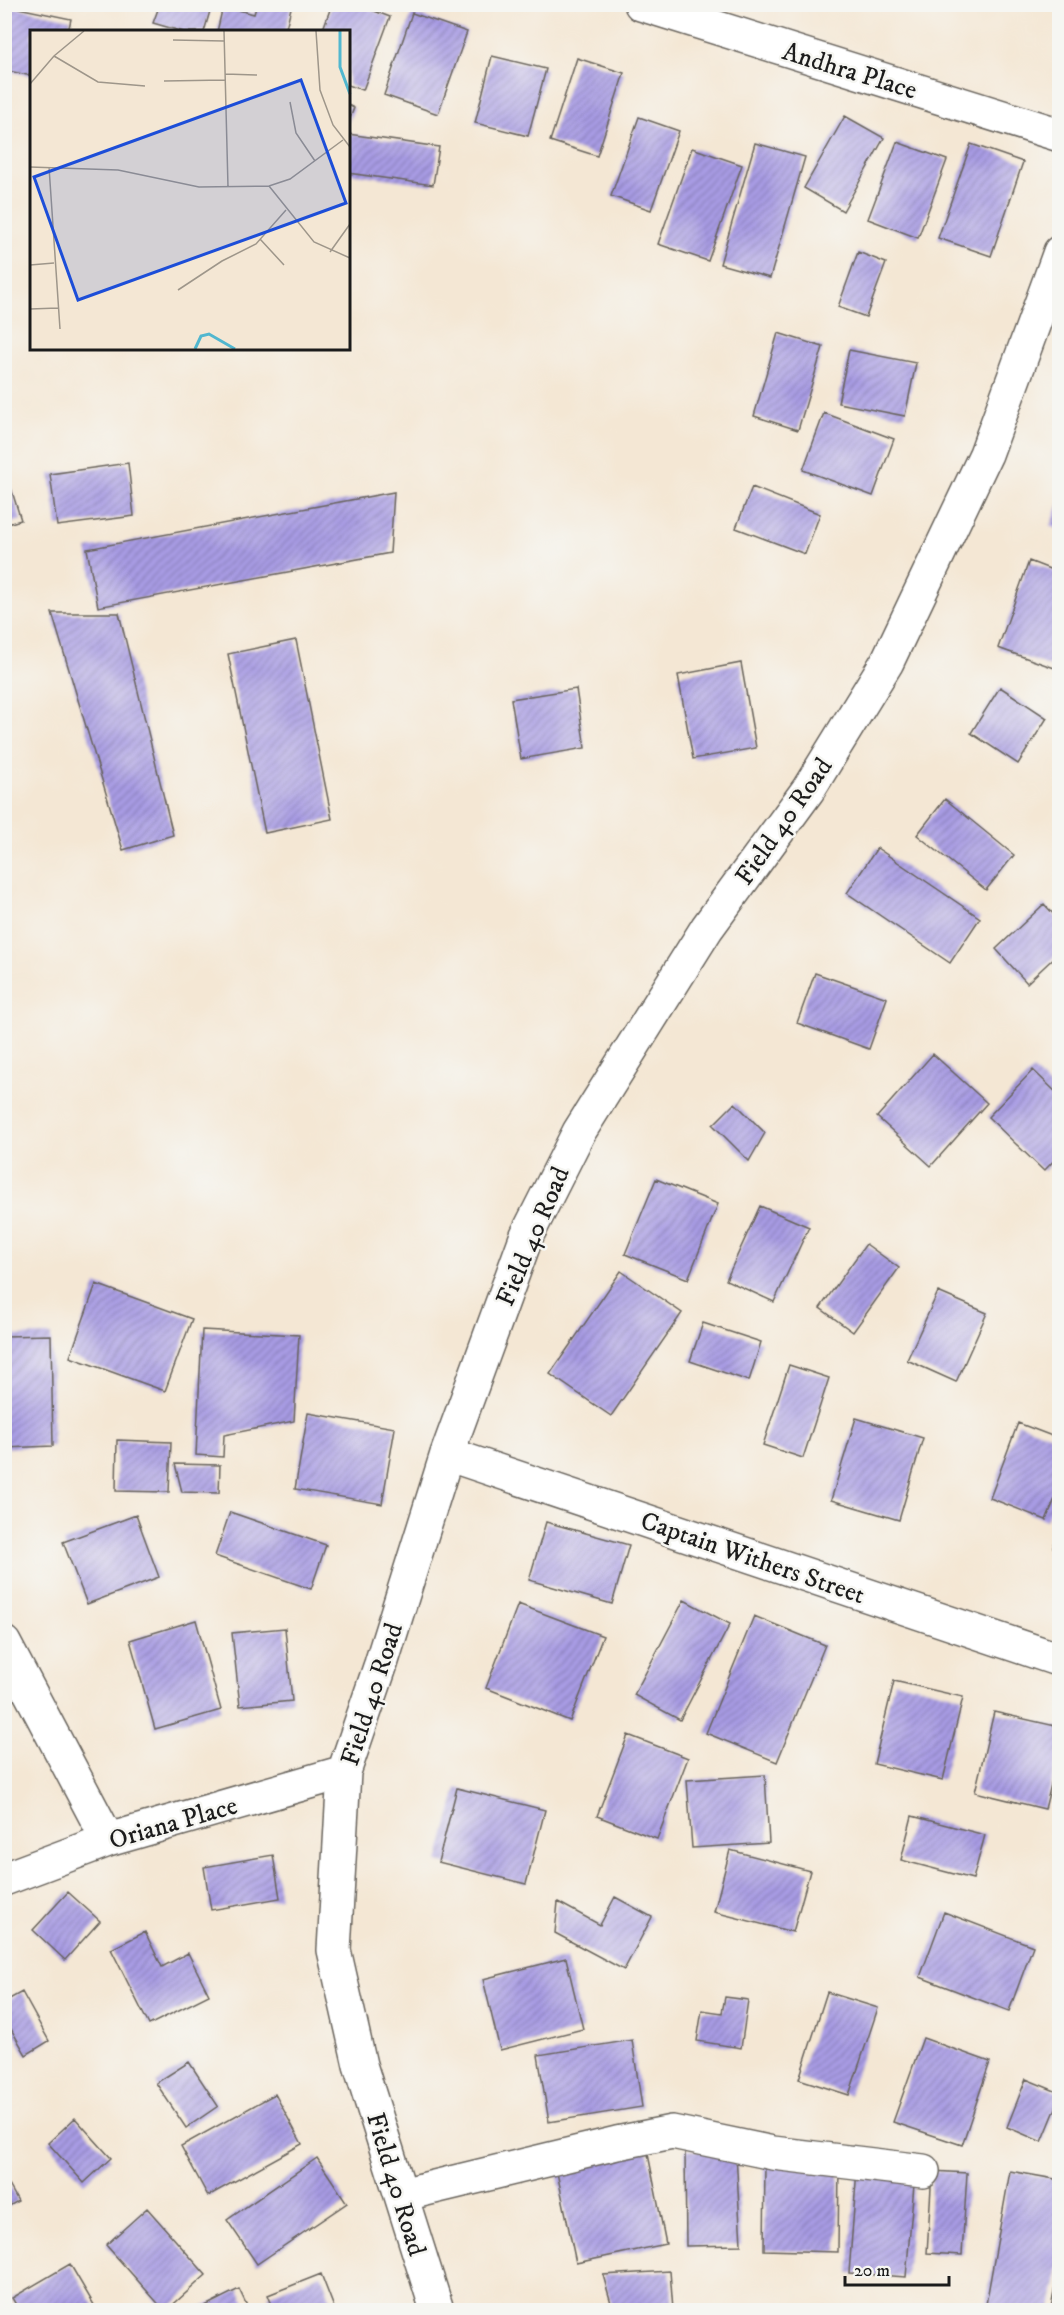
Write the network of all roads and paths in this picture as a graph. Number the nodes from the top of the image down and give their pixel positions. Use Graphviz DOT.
graph roads {
  1 [pos="641,4"];
  2 [pos="1059,135"];
  3 [pos="1059,252"];
  4 [pos="447,1454"];
  5 [pos="4,1643"];
  6 [pos="1059,1660"];
  7 [pos="344,1772"];
  8 [pos="108,1840"];
  9 [pos="4,1879"];
  10 [pos="923,2171"];
  11 [pos="401,2195"];
  12 [pos="437,2310"];
  1 -- 2 [label="street, Andhra Place"];
  3 -- 4 [label="street, Field 40 Road"];
  4 -- 6 [label="street, Captain Withers Street"];
  4 -- 7 [label="street, Field 40 Road"];
  5 -- 8 [label="street"];
  7 -- 8 [label="street, Oriana Place"];
  7 -- 11 [label="street, Field 40 Road"];
  8 -- 9 [label="street, Oriana Place"];
  10 -- 11 [label="street"];
  11 -- 12 [label="street, Field 40 Road"];
}
